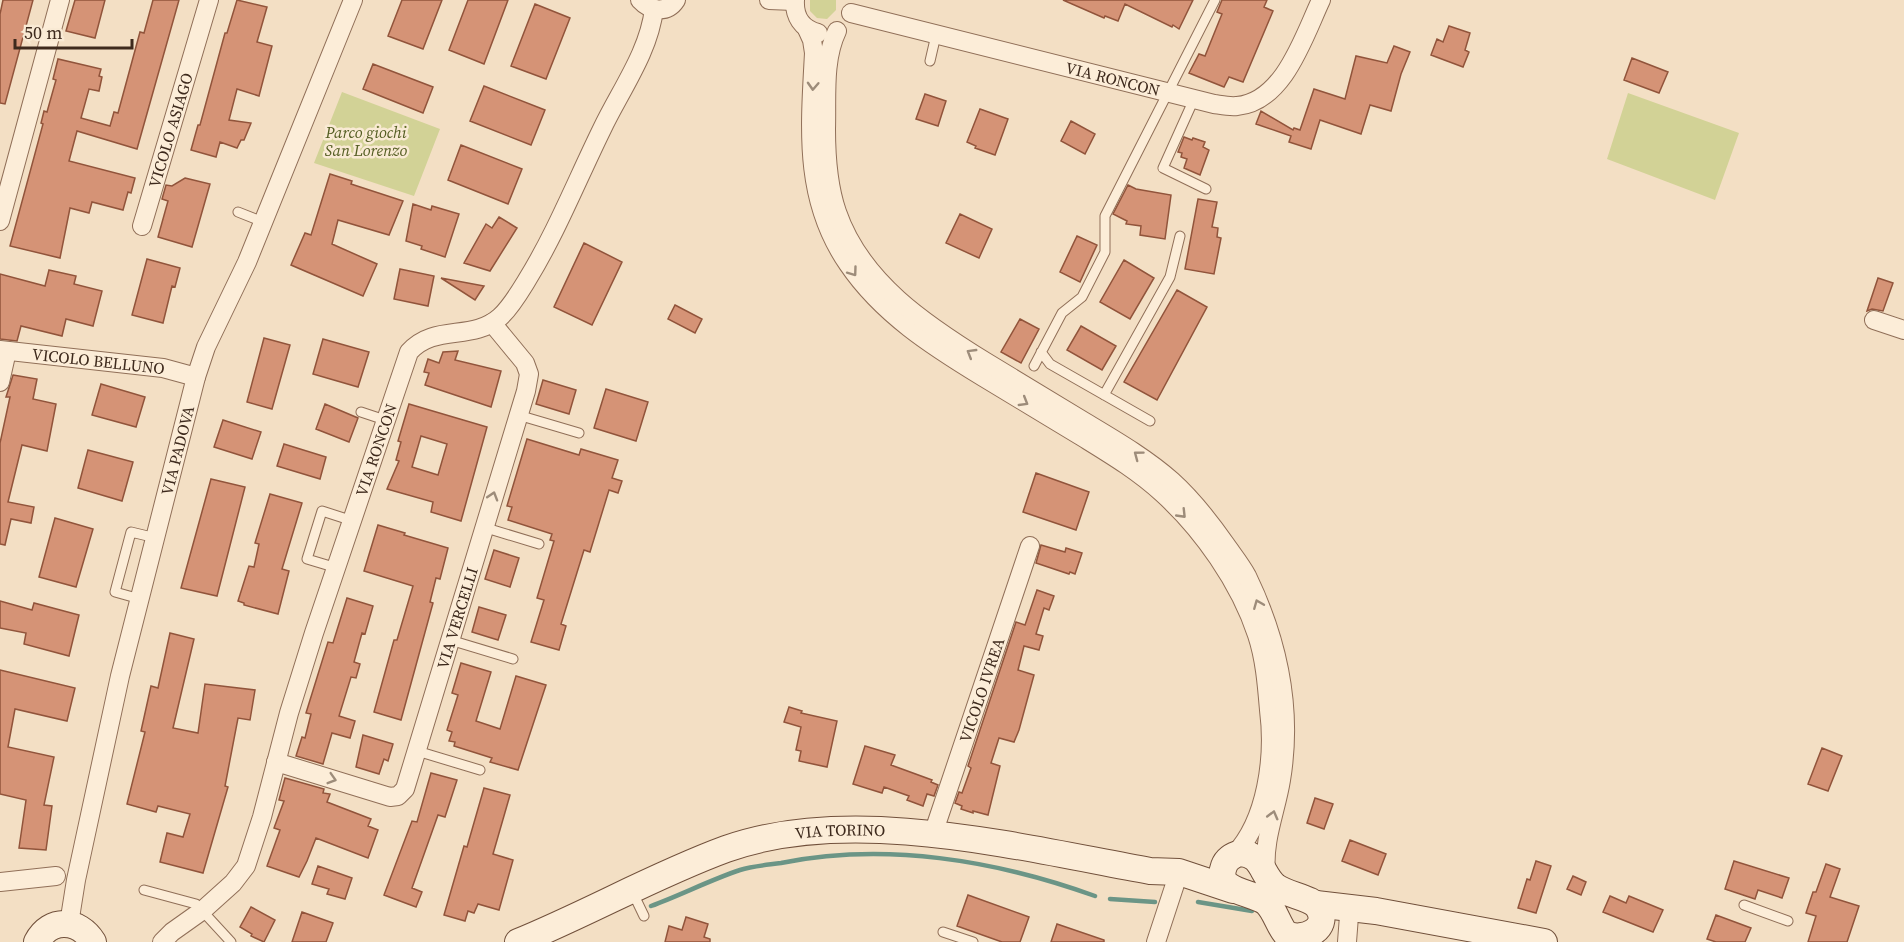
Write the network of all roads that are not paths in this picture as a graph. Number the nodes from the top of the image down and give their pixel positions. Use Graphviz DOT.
graph roads {
  1 [pos="60,0"];
  2 [pos="209,0"];
  3 [pos="353,0"];
  4 [pos="676,0"];
  5 [pos="769,0"];
  6 [pos="1215,0"];
  7 [pos="1321,0"];
  8 [pos="795,1"];
  9 [pos="647,4"];
  10 [pos="852,7"];
  11 [pos="807,29"];
  12 [pos="837,31"];
  13 [pos="936,35"];
  14 [pos="930,61"];
  15 [pos="1170,93"];
  16 [pos="1194,99"];
  17 [pos="1206,189"];
  18 [pos="238,212"];
  19 [pos="0,221"];
  20 [pos="263,222"];
  21 [pos="142,226"];
  22 [pos="1180,236"];
  23 [pos="1874,320"];
  24 [pos="492,323"];
  25 [pos="1904,330"];
  26 [pos="4,351"];
  27 [pos="1041,352"];
  28 [pos="1034,366"];
  29 [pos="196,377"];
  30 [pos="0,382"];
  31 [pos="1104,394"];
  32 [pos="361,412"];
  33 [pos="518,415"];
  34 [pos="385,420"];
  35 [pos="1150,421"];
  36 [pos="579,433"];
  37 [pos="353,520"];
  38 [pos="483,527"];
  39 [pos="156,538"];
  40 [pos="539,544"];
  41 [pos="1030,546"];
  42 [pos="337,568"];
  43 [pos="140,599"];
  44 [pos="450,640"];
  45 [pos="513,659"];
  46 [pos="417,751"];
  47 [pos="276,762"];
  48 [pos="480,770"];
  49 [pos="933,834"];
  50 [pos="1231,857"];
  51 [pos="1179,872"];
  52 [pos="1266,872"];
  53 [pos="56,876"];
  54 [pos="0,882"];
  55 [pos="631,889"];
  56 [pos="144,890"];
  57 [pos="1233,890"];
  58 [pos="1744,905"];
  59 [pos="203,910"];
  60 [pos="1376,911"];
  61 [pos="644,916"];
  62 [pos="1349,916"];
  63 [pos="1788,921"];
  64 [pos="69,924"];
  65 [pos="1313,928"];
  66 [pos="943,932"];
  67 [pos="1282,934"];
  68 [pos="37,942"];
  69 [pos="93,942"];
  70 [pos="162,942"];
  71 [pos="231,942"];
  72 [pos="519,942"];
  73 [pos="973,942"];
  74 [pos="1156,942"];
  75 [pos="1347,942"];
  76 [pos="1544,942"];
  1 -- 19 [label="street"];
  2 -- 21 [label="street, VICOLO ASIAGO"];
  3 -- 20 [label="street, VIA PADOVA"];
  4 -- 9 [label="street, VIA RONCON"];
  5 -- 8 [label="street"];
  6 -- 15 [label="lane"];
  7 -- 16 [label="street, VIA RONCON"];
  8 -- 11 [label="street"];
  9 -- 24 [label="street, VIA RONCON"];
  10 -- 12 [label="street, VIA RONCON"];
  10 -- 13 [label="street, VIA RONCON"];
  11 -- 12 [label="street"];
  11 -- 50 [label="street, one-way"];
  52 -- 12 [label="street, one-way"];
  13 -- 14 [label="lane"];
  13 -- 15 [label="street, VIA RONCON"];
  15 -- 16 [label="street, VIA RONCON"];
  15 -- 27 [label="lane"];
  16 -- 17 [label="lane"];
  18 -- 20 [label="lane"];
  20 -- 29 [label="street, VIA PADOVA"];
  22 -- 31 [label="lane"];
  23 -- 25 [label="street"];
  24 -- 33 [label="street, VIA VERCELLI"];
  24 -- 34 [label="street, VIA RONCON"];
  26 -- 29 [label="street, VICOLO BELLUNO"];
  26 -- 30 [label="street"];
  27 -- 28 [label="lane"];
  27 -- 31 [label="lane"];
  29 -- 39 [label="street, VIA PADOVA"];
  31 -- 35 [label="lane"];
  32 -- 34 [label="lane"];
  33 -- 36 [label="lane"];
  38 -- 33 [label="street, VIA VERCELLI, one-way"];
  34 -- 37 [label="street, VIA RONCON"];
  37 -- 42 [label="street, VIA RONCON"];
  37 -- 42 [label="lane"];
  38 -- 40 [label="lane"];
  38 -- 44 [label="street, VIA VERCELLI"];
  39 -- 43 [label="street, VIA PADOVA"];
  39 -- 43 [label="lane"];
  41 -- 49 [label="street, VICOLO IVREA"];
  42 -- 47 [label="street, VIA RONCON"];
  43 -- 64 [label="street, VIA PADOVA"];
  44 -- 45 [label="lane"];
  44 -- 46 [label="street, VIA VERCELLI"];
  47 -- 46 [label="street, VIA VERCELLI, one-way"];
  46 -- 48 [label="lane"];
  47 -- 59 [label="street, VIA RONCON"];
  49 -- 51 [label="street, VIA TORINO"];
  49 -- 55 [label="street, VIA TORINO"];
  50 -- 51 [label="street, VIA TORINO"];
  50 -- 52 [label="street"];
  50 -- 57 [label="street"];
  51 -- 57 [label="street, VIA TORINO"];
  51 -- 74 [label="street"];
  52 -- 65 [label="street"];
  53 -- 54 [label="street"];
  55 -- 61 [label="lane"];
  55 -- 72 [label="street, VIA TORINO"];
  56 -- 59 [label="lane"];
  57 -- 67 [label="street, VIA TORINO"];
  58 -- 63 [label="lane"];
  59 -- 70 [label="street, VIA RONCON"];
  59 -- 71 [label="lane"];
  60 -- 62 [label="street"];
  60 -- 65 [label="street"];
  60 -- 76 [label="street"];
  62 -- 65 [label="street"];
  62 -- 75 [label="street"];
  64 -- 68 [label="street"];
  64 -- 69 [label="street"];
  65 -- 67 [label="street"];
  66 -- 73 [label="lane"];
}
